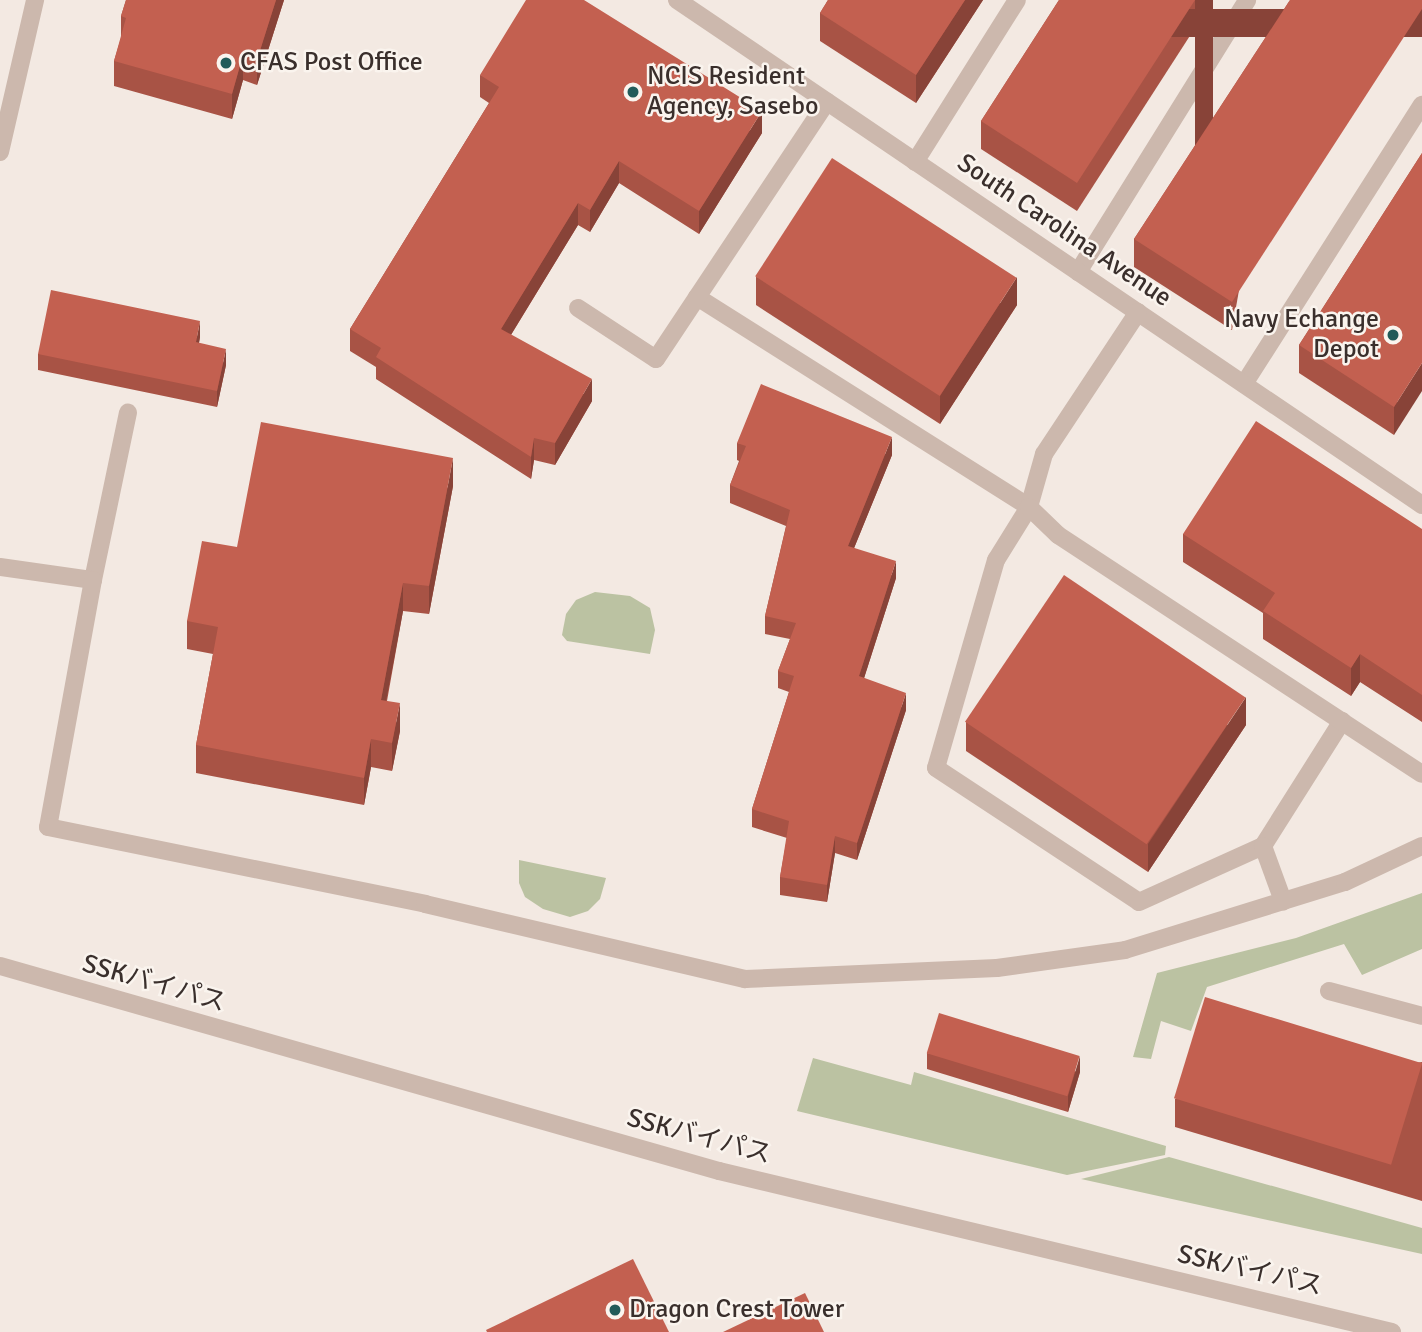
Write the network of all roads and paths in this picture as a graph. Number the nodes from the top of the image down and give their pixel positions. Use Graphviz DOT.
graph roads {
  1 [pos="35,0"];
  2 [pos="677,0"];
  3 [pos="1017,0"];
  4 [pos="1247,0"];
  5 [pos="827,102"];
  6 [pos="1422,105"];
  7 [pos="0,152"];
  8 [pos="915,162"];
  9 [pos="1078,272"];
  10 [pos="697,297"];
  11 [pos="578,308"];
  12 [pos="1138,312"];
  13 [pos="1244,384"];
  14 [pos="128,413"];
  15 [pos="1422,505"];
  16 [pos="1029,507"];
  17 [pos="0,567"];
  18 [pos="93,580"];
  19 [pos="1342,721"];
  20 [pos="1422,774"];
  21 [pos="1263,846"];
  22 [pos="1422,846"];
  23 [pos="1283,901"];
  24 [pos="0,966"];
  25 [pos="1329,991"];
  26 [pos="1422,1016"];
  27 [pos="1392,1332"];
  1 -- 7 [label="street"];
  2 -- 5 [label="street, South Carolina Avenue"];
  3 -- 8 [label="street"];
  4 -- 9 [label="street"];
  5 -- 8 [label="street, South Carolina Avenue"];
  5 -- 10 [label="street"];
  6 -- 13 [label="street"];
  8 -- 9 [label="street, South Carolina Avenue"];
  9 -- 12 [label="street, South Carolina Avenue"];
  10 -- 11 [label="street"];
  10 -- 16 [label="street"];
  12 -- 13 [label="street, South Carolina Avenue"];
  12 -- 16 [label="street"];
  13 -- 15 [label="street, South Carolina Avenue"];
  14 -- 18 [label="street"];
  16 -- 19 [label="street"];
  16 -- 21 [label="street"];
  17 -- 18 [label="street"];
  18 -- 23 [label="street"];
  19 -- 20 [label="street"];
  19 -- 21 [label="street"];
  21 -- 23 [label="street"];
  22 -- 23 [label="street"];
  24 -- 27 [label="street, SSKバイパス"];
  25 -- 26 [label="street"];
}
